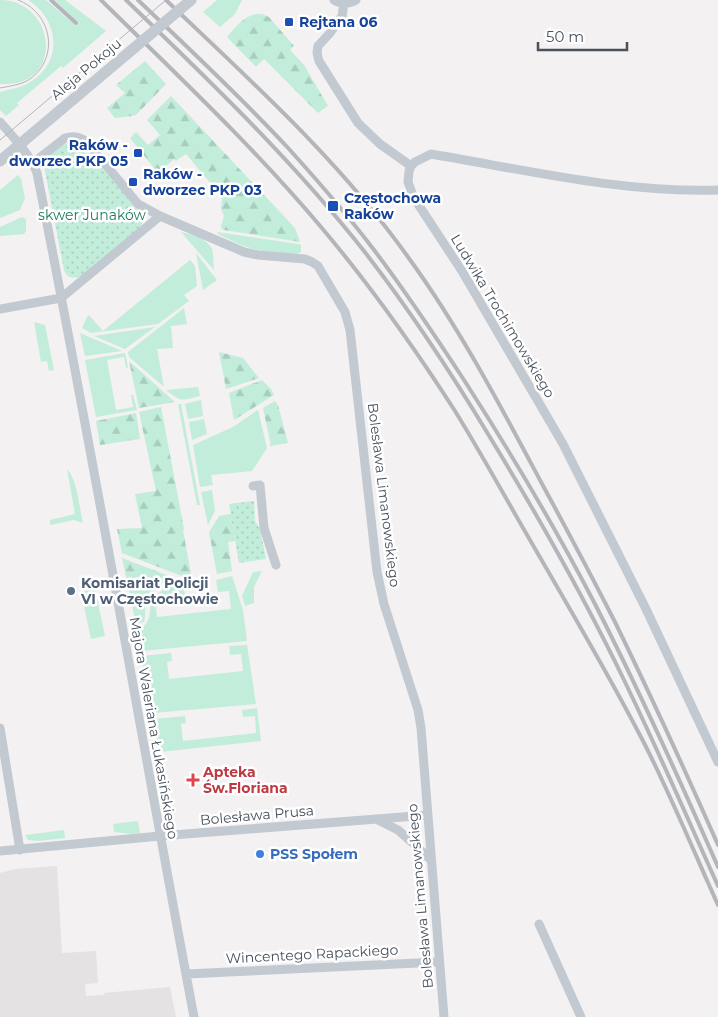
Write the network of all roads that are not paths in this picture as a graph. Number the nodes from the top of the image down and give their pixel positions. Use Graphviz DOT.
graph roads {
  1 [pos="191,0"];
  2 [pos="334,0"];
  3 [pos="356,0"];
  4 [pos="344,3"];
  5 [pos="0,122"];
  6 [pos="0,160"];
  7 [pos="33,163"];
  8 [pos="411,166"];
  9 [pos="718,190"];
  10 [pos="160,216"];
  11 [pos="61,298"];
  12 [pos="0,309"];
  13 [pos="253,486"];
  14 [pos="276,565"];
  15 [pos="0,728"];
  16 [pos="718,762"];
  17 [pos="428,815"];
  18 [pos="376,819"];
  19 [pos="160,836"];
  20 [pos="20,850"];
  21 [pos="0,851"];
  22 [pos="431,860"];
  23 [pos="540,924"];
  24 [pos="440,962"];
  25 [pos="186,974"];
  26 [pos="194,1017"];
  27 [pos="444,1017"];
  28 [pos="581,1017"];
  1 -- 6 [label="street, Aleja Pokoju, bridge"];
  2 -- 4 [label="street"];
  3 -- 4 [label="street"];
  4 -- 8 [label="street"];
  5 -- 7 [label="street"];
  7 -- 10 [label="street"];
  7 -- 11 [label="street"];
  8 -- 9 [label="street"];
  8 -- 16 [label="street, Ludwika Trochimowskiego"];
  10 -- 11 [label="street"];
  10 -- 17 [label="street, Bolesława Limanowskiego"];
  11 -- 12 [label="street"];
  11 -- 19 [label="street, Majora Waleriana Łukasińskiego"];
  13 -- 14 [label="street"];
  15 -- 20 [label="street"];
  17 -- 18 [label="street, Bolesława Prusa"];
  17 -- 22 [label="street, Bolesława Limanowskiego"];
  18 -- 19 [label="street, Bolesława Prusa"];
  18 -- 22 [label="street"];
  19 -- 20 [label="street, Bolesława Prusa"];
  19 -- 25 [label="street, Majora Waleriana Łukasińskiego"];
  20 -- 21 [label="street, Bolesława Prusa"];
  22 -- 24 [label="street, Bolesława Limanowskiego"];
  23 -- 28 [label="street"];
  24 -- 25 [label="street, Wincentego Rapackiego"];
  24 -- 27 [label="street, Bolesława Limanowskiego"];
  25 -- 26 [label="street, Majora Waleriana Łukasińskiego"];
}
